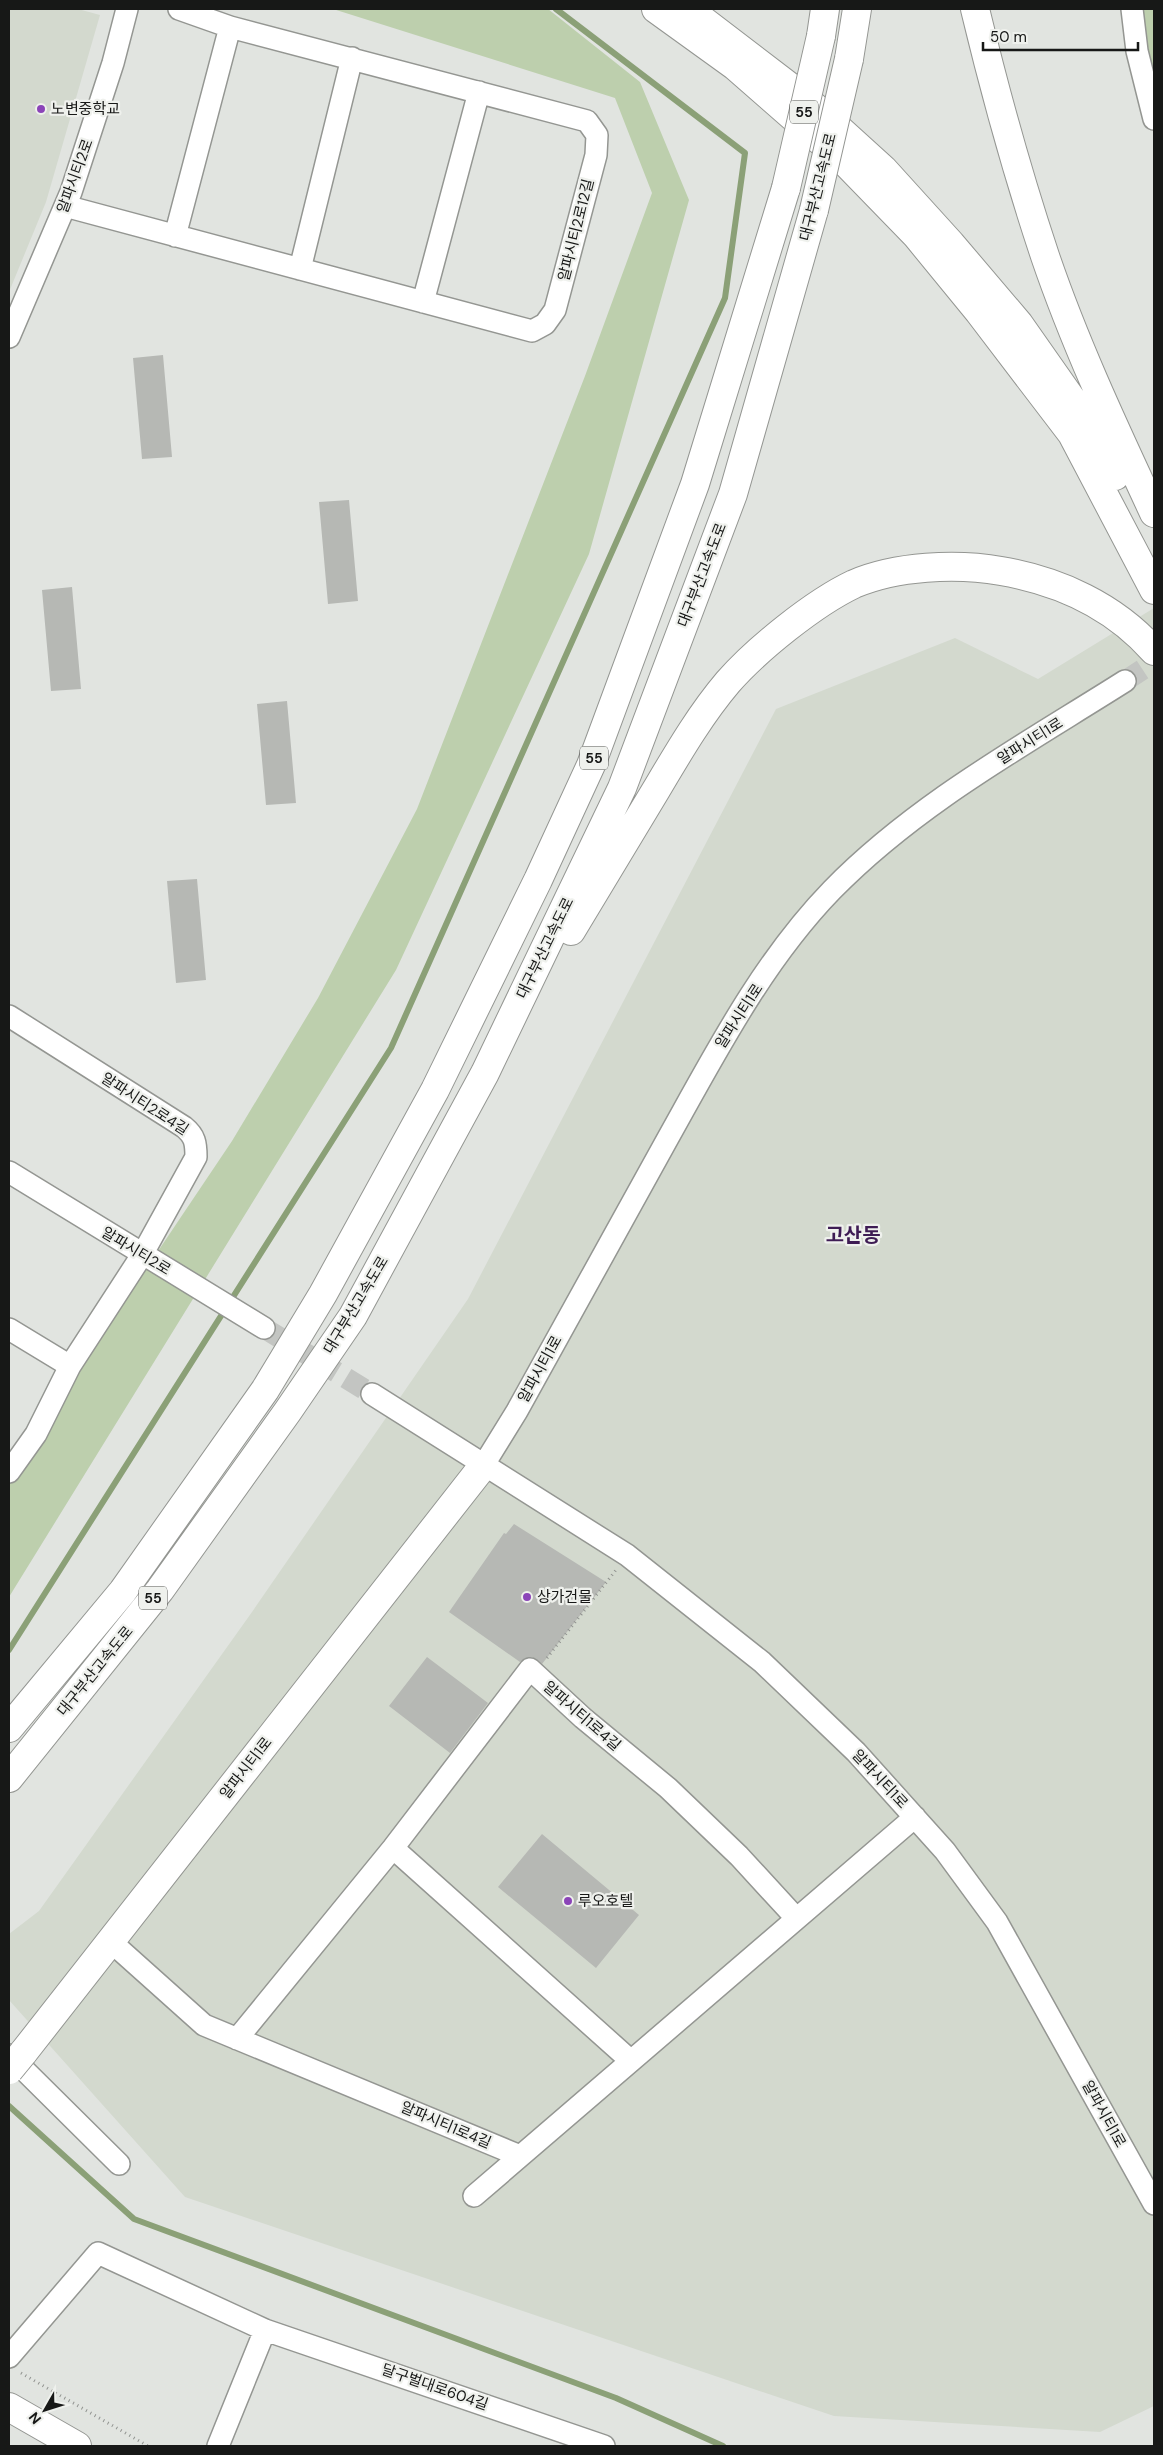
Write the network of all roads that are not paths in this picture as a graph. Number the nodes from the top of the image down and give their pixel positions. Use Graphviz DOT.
graph roads {
  1 [pos="127,9"];
  2 [pos="179,9"];
  3 [pos="656,9"];
  4 [pos="688,9"];
  5 [pos="825,9"];
  6 [pos="857,9"];
  7 [pos="975,9"];
  8 [pos="1132,9"];
  9 [pos="230,27"];
  10 [pos="352,58"];
  11 [pos="478,92"];
  12 [pos="1154,119"];
  13 [pos="65,206"];
  14 [pos="175,236"];
  15 [pos="300,269"];
  16 [pos="423,302"];
  17 [pos="9,337"];
  18 [pos="1154,513"];
  19 [pos="1154,553"];
  20 [pos="1154,590"];
  21 [pos="1154,651"];
  22 [pos="1125,681"];
  23 [pos="9,1016"];
  24 [pos="485,1073"];
  25 [pos="9,1172"];
  26 [pos="142,1255"];
  27 [pos="9,1328"];
  28 [pos="264,1328"];
  29 [pos="70,1366"];
  30 [pos="372,1394"];
  31 [pos="483,1466"];
  32 [pos="9,1472"];
  33 [pos="9,1728"];
  34 [pos="9,1778"];
  35 [pos="915,1817"];
  36 [pos="393,1848"];
  37 [pos="796,1918"];
  38 [pos="109,1940"];
  39 [pos="237,2039"];
  40 [pos="13,2059"];
  41 [pos="631,2061"];
  42 [pos="520,2156"];
  43 [pos="119,2164"];
  44 [pos="474,2196"];
  45 [pos="1154,2204"];
  46 [pos="265,2330"];
  47 [pos="13,2364"];
  48 [pos="9,2407"];
  49 [pos="76,2446"];
  50 [pos="218,2446"];
  51 [pos="604,2446"];
  1 -- 13 [label="street, 알파시티2로"];
  2 -- 9 [label="street, 알파시티2로12길"];
  3 -- 20 [label="main road"];
  4 -- 19 [label="main road"];
  5 -- 33 [label="main road, 대구부산고속도로 / 55, bridge"];
  6 -- 24 [label="main road, 대구부산고속도로 / 55, bridge"];
  7 -- 18 [label="main road"];
  8 -- 12 [label="street"];
  9 -- 10 [label="street, 알파시티2로12길"];
  9 -- 14 [label="street"];
  10 -- 11 [label="street, 알파시티2로12길"];
  10 -- 15 [label="street"];
  11 -- 16 [label="street"];
  11 -- 16 [label="street, 알파시티2로12길"];
  13 -- 14 [label="street, 알파시티2로12길"];
  13 -- 17 [label="street, 알파시티2로"];
  14 -- 15 [label="street, 알파시티2로12길"];
  15 -- 16 [label="street, 알파시티2로12길"];
  21 -- 24 [label="main road"];
  22 -- 31 [label="street, 알파시티1로"];
  23 -- 26 [label="street, 알파시티2로4길"];
  24 -- 34 [label="main road, 대구부산고속도로 / 55"];
  25 -- 26 [label="street, 알파시티2로"];
  26 -- 28 [label="street, 알파시티2로"];
  26 -- 29 [label="street, 알파시티2로4길"];
  27 -- 29 [label="street"];
  29 -- 32 [label="street, 알파시티2로4길"];
  30 -- 31 [label="street"];
  31 -- 35 [label="street, 알파시티1로"];
  31 -- 38 [label="main road, 알파시티1로"];
  35 -- 37 [label="street"];
  35 -- 45 [label="street, 알파시티1로"];
  36 -- 37 [label="street, 알파시티1로4길"];
  36 -- 39 [label="street, 알파시티1로4길"];
  36 -- 41 [label="street"];
  37 -- 41 [label="street"];
  38 -- 39 [label="street, 알파시티1로4길"];
  38 -- 40 [label="main road, 알파시티1로"];
  39 -- 42 [label="street, 알파시티1로4길"];
  40 -- 43 [label="street"];
  41 -- 42 [label="street"];
  42 -- 44 [label="street"];
  46 -- 47 [label="street, 달구벌대로604길"];
  46 -- 50 [label="street"];
  46 -- 51 [label="street, 달구벌대로604길"];
  48 -- 49 [label="main road"];
}
